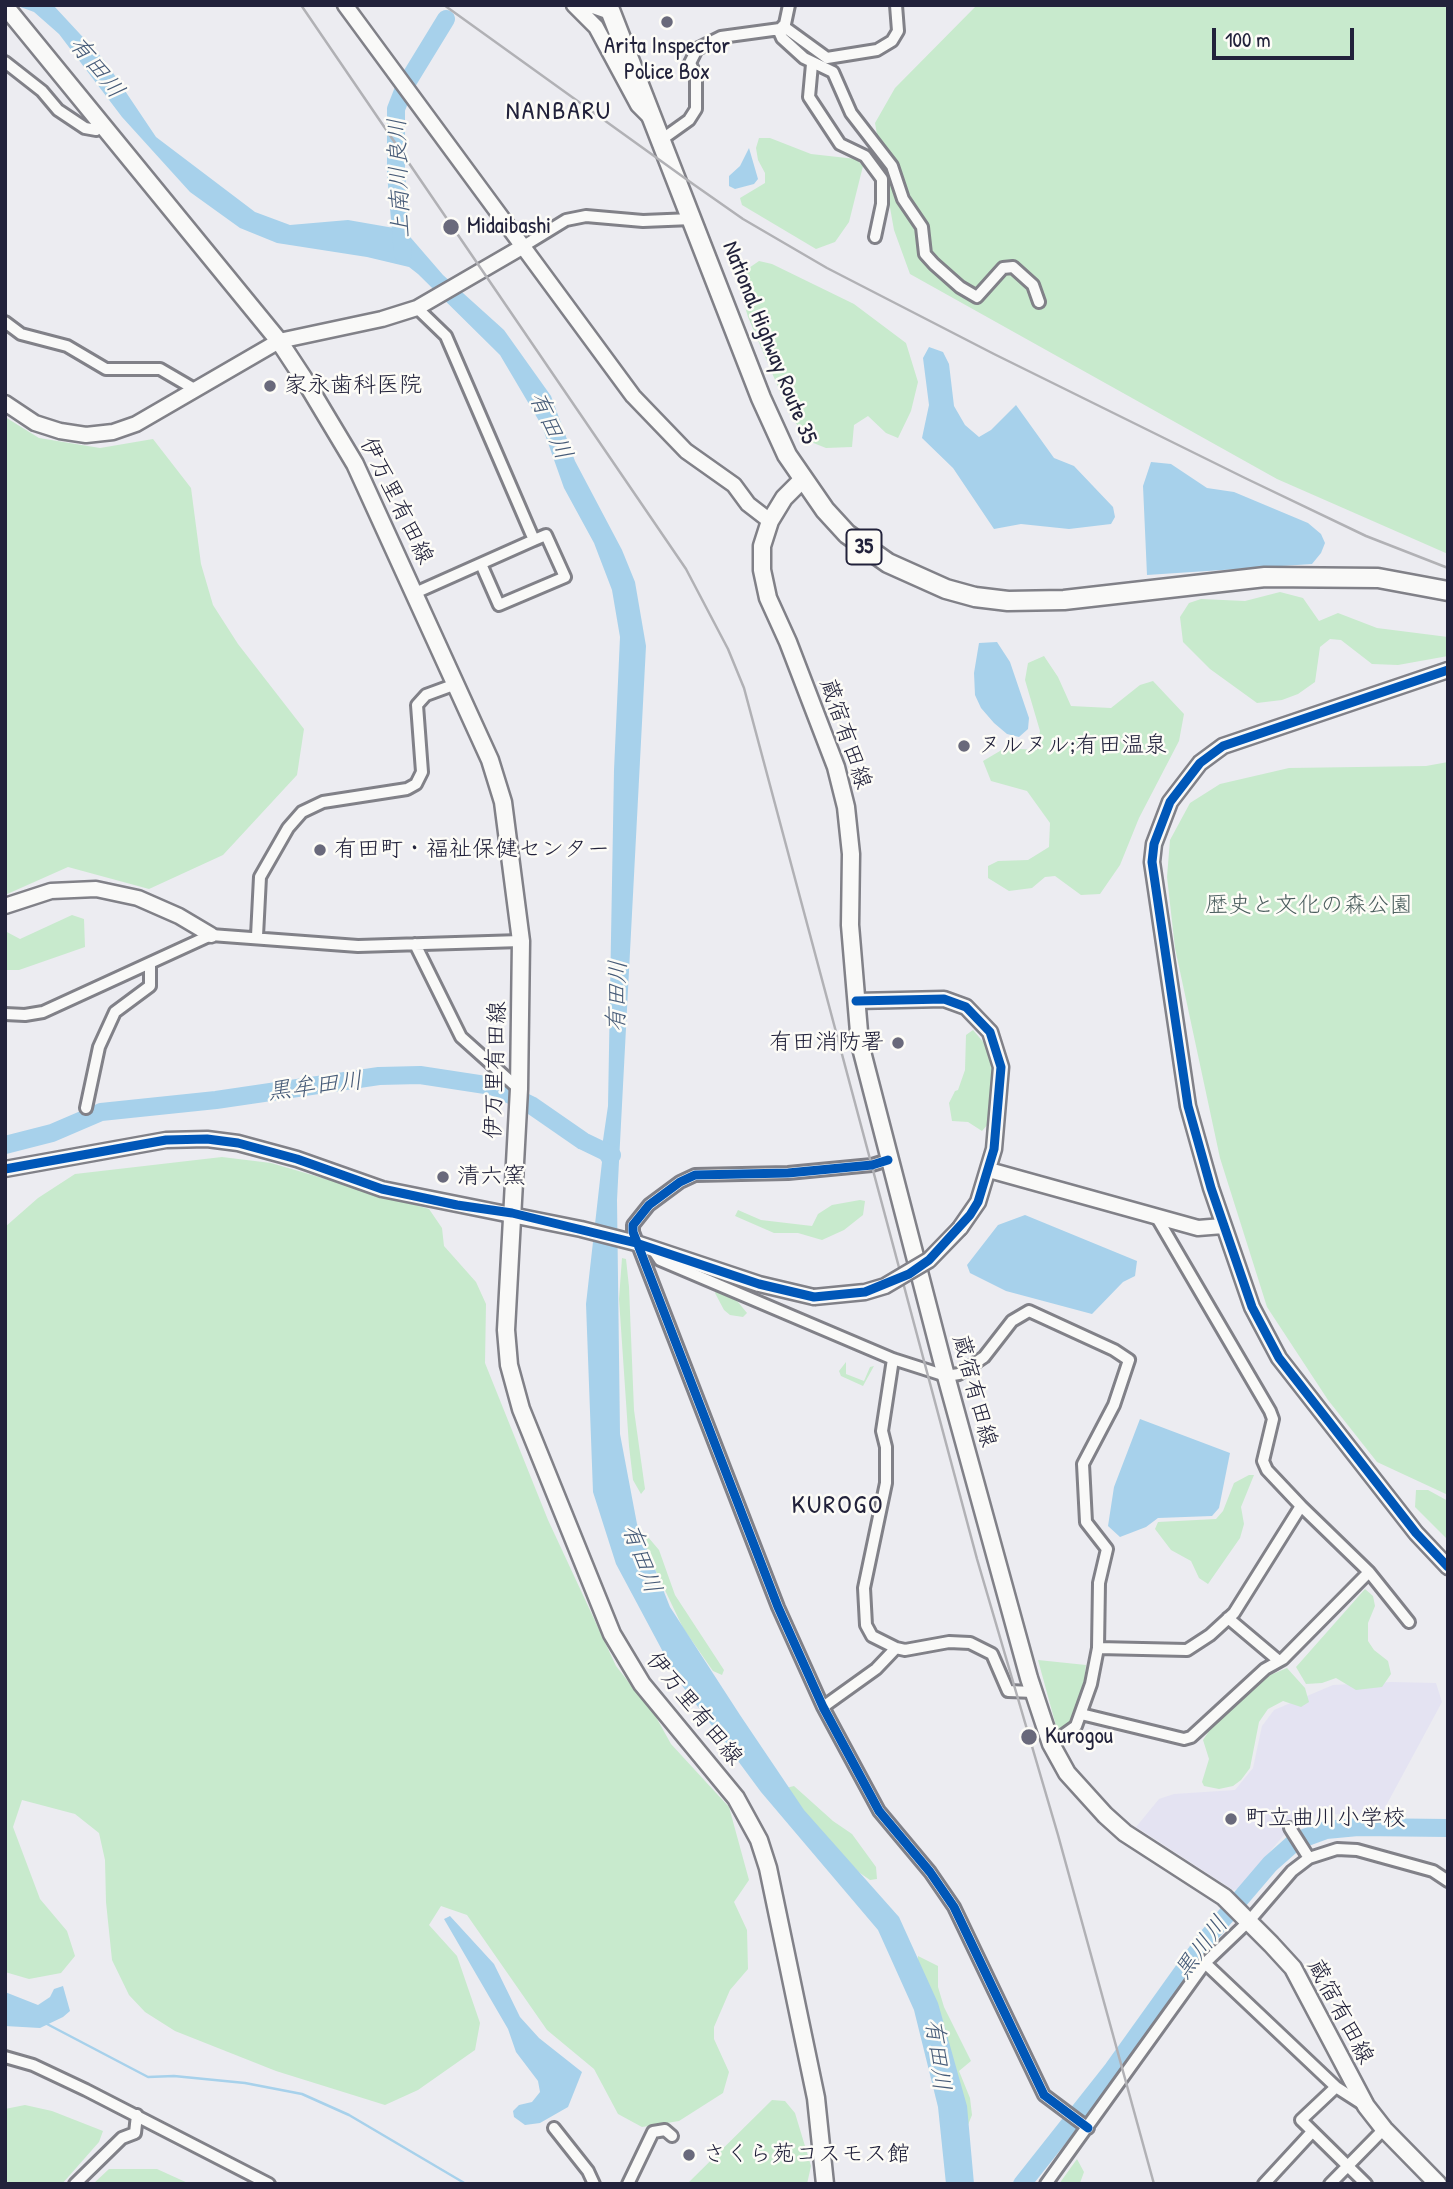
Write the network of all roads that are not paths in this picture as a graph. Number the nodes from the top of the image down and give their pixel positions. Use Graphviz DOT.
graph roads {
  1 [pos="345,5"];
  2 [pos="574,5"];
  3 [pos="590,5"];
  4 [pos="789,5"];
  5 [pos="896,5"];
  6 [pos="5,6"];
  7 [pos="612,7"];
  8 [pos="780,28"];
  9 [pos="5,62"];
  10 [pos="812,64"];
  11 [pos="652,120"];
  12 [pos="102,126"];
  13 [pos="661,141"];
  14 [pos="692,219"];
  15 [pos="875,237"];
  16 [pos="522,247"];
  17 [pos="1039,302"];
  18 [pos="422,306"];
  19 [pos="5,322"];
  20 [pos="279,341"];
  21 [pos="196,390"];
  22 [pos="5,403"];
  23 [pos="802,480"];
  24 [pos="770,521"];
  25 [pos="534,540"];
  26 [pos="481,564"];
  27 [pos="1448,591"];
  28 [pos="415,593"];
  29 [pos="1448,670"];
  30 [pos="456,684"];
  31 [pos="5,906"];
  32 [pos="211,935"];
  33 [pos="257,936"];
  34 [pos="521,941"];
  35 [pos="415,944"];
  36 [pos="150,963"];
  37 [pos="856,1001"];
  38 [pos="5,1014"];
  39 [pos="520,1089"];
  40 [pos="86,1108"];
  41 [pos="888,1160"];
  42 [pos="5,1169"];
  43 [pos="989,1170"];
  44 [pos="512,1213"];
  45 [pos="1156,1216"];
  46 [pos="1223,1226"];
  47 [pos="636,1243"];
  48 [pos="652,1248"];
  49 [pos="893,1359"];
  50 [pos="946,1376"];
  51 [pos="1301,1506"];
  52 [pos="1448,1567"];
  53 [pos="1369,1572"];
  54 [pos="1228,1618"];
  55 [pos="1409,1622"];
  56 [pos="896,1648"];
  57 [pos="1098,1648"];
  58 [pos="1279,1661"];
  59 [pos="1034,1692"];
  60 [pos="823,1707"];
  61 [pos="1081,1714"];
  62 [pos="1051,1744"];
  63 [pos="1290,1828"];
  64 [pos="1309,1858"];
  65 [pos="1448,1881"];
  66 [pos="1250,1921"];
  67 [pos="1205,1963"];
  68 [pos="5,2057"];
  69 [pos="1336,2087"];
  70 [pos="1366,2106"];
  71 [pos="137,2115"];
  72 [pos="1086,2126"];
  73 [pos="554,2128"];
  74 [pos="1384,2129"];
  75 [pos="1312,2132"];
  76 [pos="672,2136"];
  77 [pos="1347,2166"];
  78 [pos="75,2184"];
  79 [pos="269,2184"];
  80 [pos="594,2184"];
  81 [pos="628,2184"];
  82 [pos="825,2184"];
  83 [pos="1046,2184"];
  84 [pos="1264,2184"];
  85 [pos="1330,2184"];
  86 [pos="1366,2184"];
  87 [pos="1438,2184"];
  1 -- 16 [label="street"];
  2 -- 11 [label="street"];
  3 -- 7 [label="street"];
  4 -- 8 [label="street"];
  5 -- 8 [label="street"];
  6 -- 12 [label="main road, 伊万里有田線"];
  7 -- 11 [label="highway, National Highway Route 35 / 35"];
  8 -- 10 [label="street"];
  8 -- 13 [label="street"];
  9 -- 12 [label="street"];
  10 -- 15 [label="street"];
  10 -- 17 [label="street"];
  11 -- 13 [label="highway, National Highway Route 35 / 35"];
  12 -- 20 [label="main road, 伊万里有田線"];
  13 -- 14 [label="highway, National Highway Route 35 / 35"];
  14 -- 16 [label="street"];
  14 -- 23 [label="highway, National Highway Route 35 / 35"];
  16 -- 18 [label="street"];
  16 -- 24 [label="street"];
  18 -- 20 [label="street"];
  18 -- 25 [label="street"];
  19 -- 21 [label="street"];
  20 -- 21 [label="street"];
  20 -- 28 [label="main road, 伊万里有田線"];
  21 -- 22 [label="street"];
  23 -- 24 [label="main road, 蔵宿有田線"];
  23 -- 27 [label="highway, National Highway Route 35 / 35"];
  24 -- 37 [label="main road, 蔵宿有田線"];
  25 -- 26 [label="street"];
  25 -- 26 [label="street"];
  26 -- 28 [label="street"];
  28 -- 30 [label="main road, 伊万里有田線"];
  29 -- 46 [label="street"];
  30 -- 33 [label="street"];
  30 -- 34 [label="main road, 伊万里有田線"];
  31 -- 32 [label="street"];
  32 -- 33 [label="street"];
  32 -- 36 [label="street"];
  33 -- 35 [label="street"];
  34 -- 35 [label="street"];
  34 -- 39 [label="main road, 伊万里有田線"];
  35 -- 39 [label="street"];
  36 -- 38 [label="street"];
  36 -- 40 [label="street"];
  37 -- 41 [label="main road, 蔵宿有田線"];
  37 -- 43 [label="street"];
  39 -- 44 [label="main road, 伊万里有田線"];
  41 -- 47 [label="street"];
  41 -- 50 [label="main road, 蔵宿有田線"];
  42 -- 44 [label="street"];
  43 -- 45 [label="street"];
  43 -- 48 [label="street, bridge"];
  44 -- 47 [label="street"];
  44 -- 82 [label="main road, 伊万里有田線"];
  45 -- 46 [label="street"];
  45 -- 51 [label="street"];
  46 -- 52 [label="street"];
  47 -- 48 [label="street"];
  47 -- 60 [label="street"];
  48 -- 49 [label="street"];
  49 -- 50 [label="street"];
  49 -- 56 [label="street"];
  50 -- 57 [label="street"];
  50 -- 59 [label="main road, 蔵宿有田線"];
  51 -- 53 [label="street"];
  51 -- 54 [label="street"];
  53 -- 55 [label="street"];
  53 -- 58 [label="street"];
  54 -- 57 [label="street"];
  54 -- 58 [label="street"];
  56 -- 59 [label="street"];
  56 -- 60 [label="street"];
  57 -- 61 [label="street"];
  58 -- 61 [label="street"];
  59 -- 62 [label="main road, 蔵宿有田線"];
  60 -- 72 [label="street"];
  61 -- 62 [label="street"];
  62 -- 66 [label="main road, 蔵宿有田線"];
  63 -- 64 [label="street"];
  64 -- 65 [label="street"];
  64 -- 66 [label="street"];
  66 -- 67 [label="street"];
  66 -- 70 [label="main road, 蔵宿有田線"];
  67 -- 69 [label="street"];
  67 -- 72 [label="street"];
  68 -- 71 [label="street"];
  69 -- 70 [label="street"];
  69 -- 75 [label="street"];
  70 -- 74 [label="main road, 蔵宿有田線"];
  71 -- 78 [label="street"];
  71 -- 79 [label="street"];
  72 -- 83 [label="street"];
  73 -- 80 [label="street"];
  74 -- 77 [label="street"];
  74 -- 87 [label="main road, 蔵宿有田線"];
  75 -- 77 [label="street"];
  75 -- 84 [label="street"];
  76 -- 81 [label="street"];
  77 -- 85 [label="street"];
  77 -- 86 [label="street"];
}
